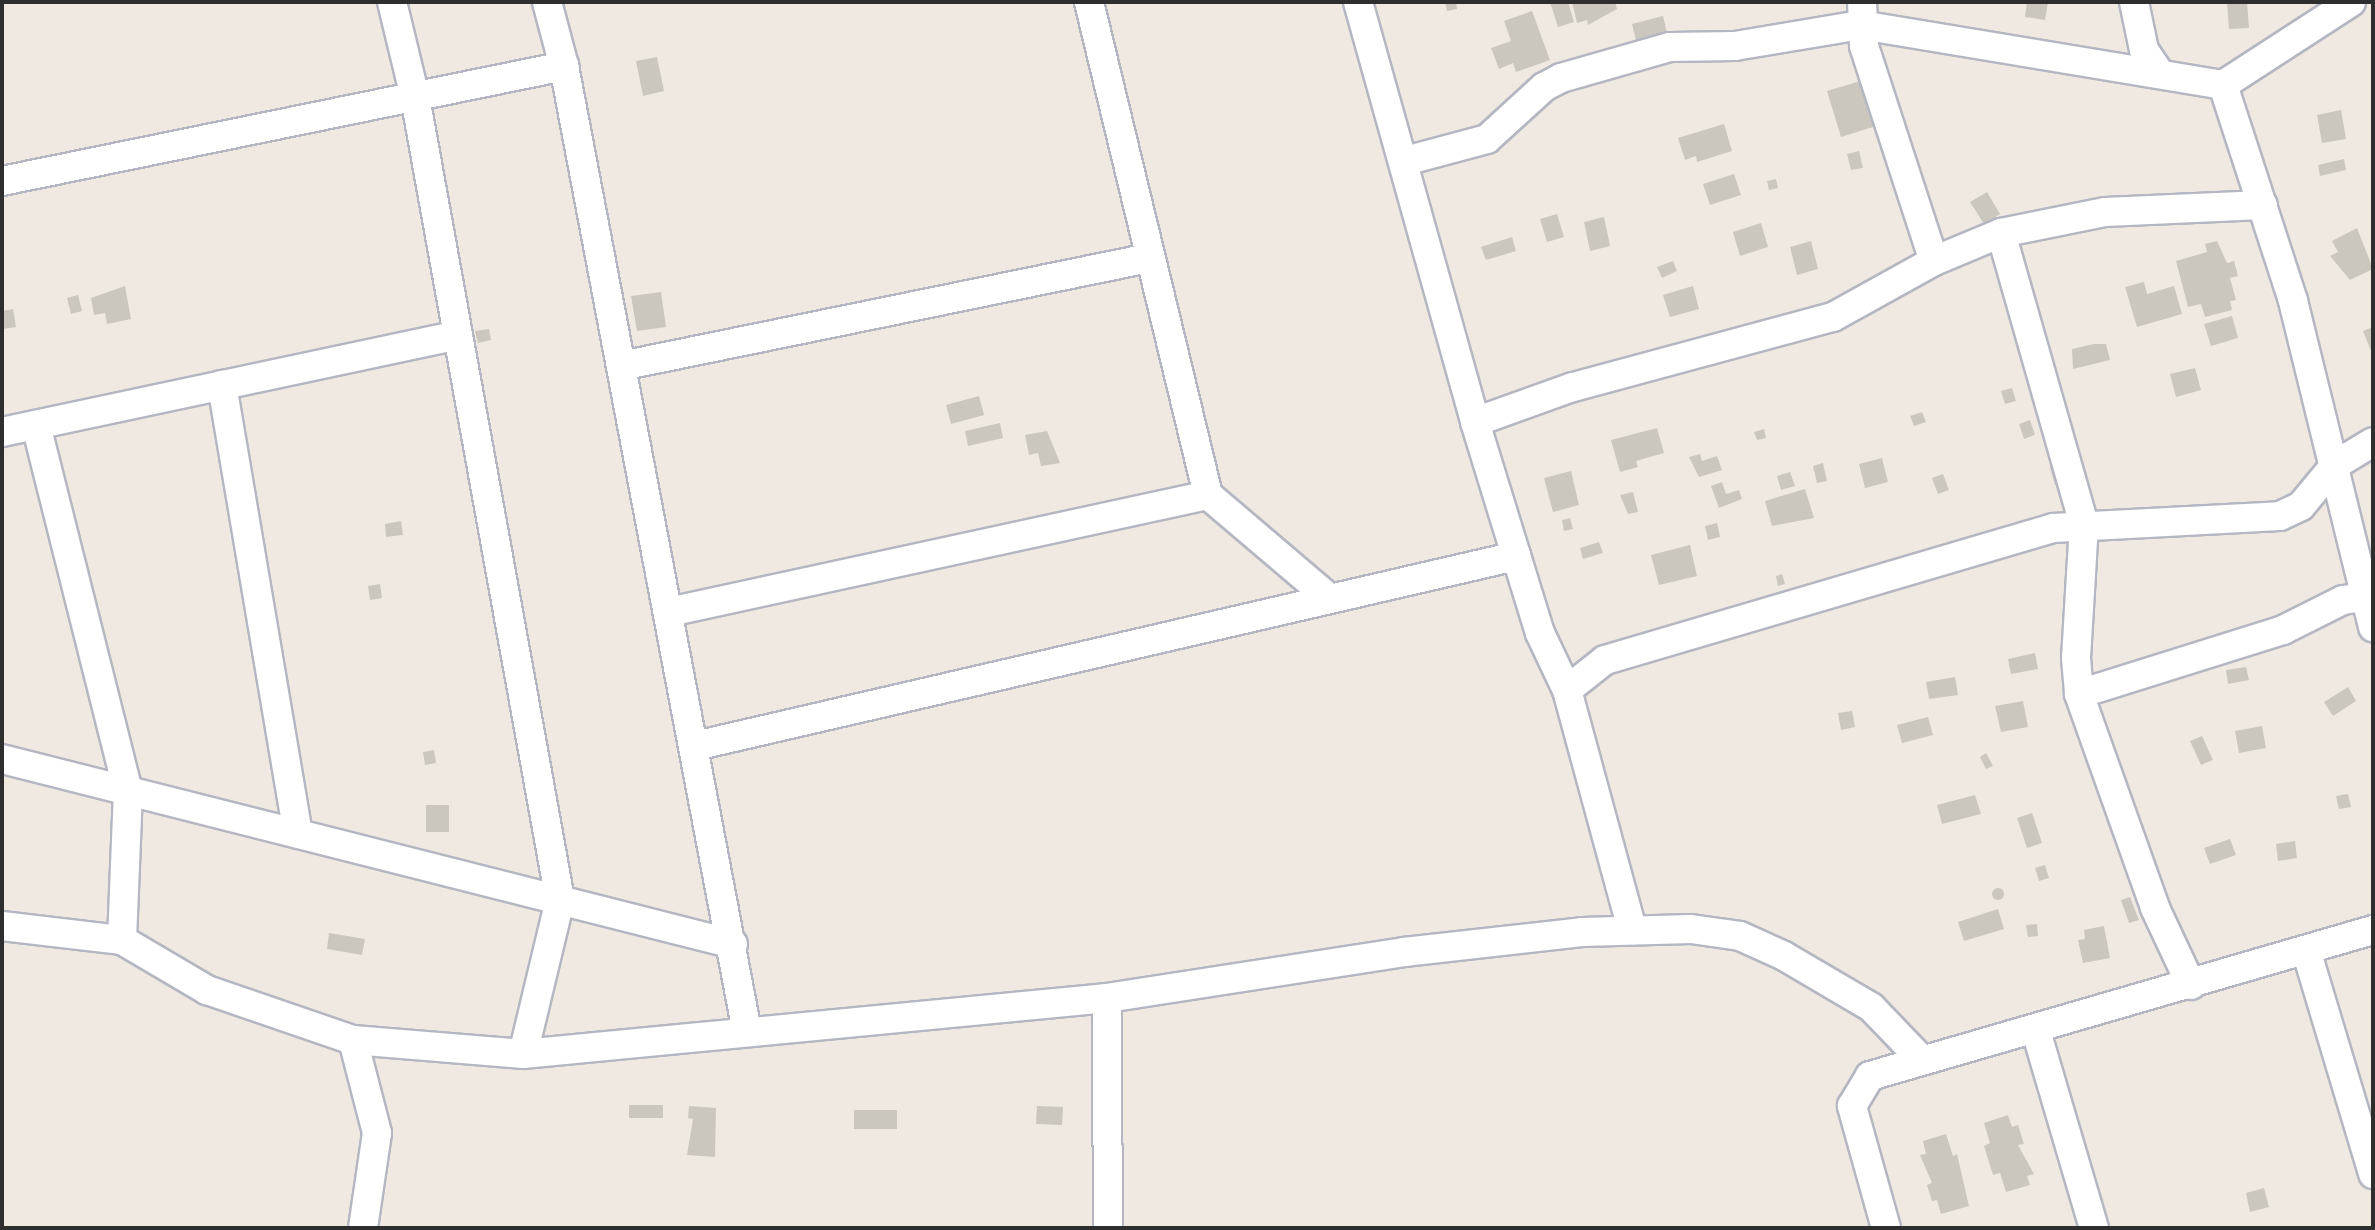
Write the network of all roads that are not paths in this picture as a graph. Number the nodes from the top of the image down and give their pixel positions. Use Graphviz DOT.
graph roads {
  1 [pos="392,2"];
  2 [pos="547,2"];
  3 [pos="1089,2"];
  4 [pos="1358,2"];
  5 [pos="2134,2"];
  6 [pos="2351,2"];
  7 [pos="1861,14"];
  8 [pos="564,66"];
  9 [pos="2160,74"];
  10 [pos="2223,85"];
  11 [pos="415,97"];
  12 [pos="1405,161"];
  13 [pos="2,181"];
  14 [pos="2263,205"];
  15 [pos="2001,233"];
  16 [pos="1149,258"];
  17 [pos="1934,261"];
  18 [pos="458,335"];
  19 [pos="621,366"];
  20 [pos="222,385"];
  21 [pos="1475,422"];
  22 [pos="36,425"];
  23 [pos="2,432"];
  24 [pos="2373,442"];
  25 [pos="2335,465"];
  26 [pos="1208,495"];
  27 [pos="2084,524"];
  28 [pos="1516,556"];
  29 [pos="2369,596"];
  30 [pos="1330,599"];
  31 [pos="669,612"];
  32 [pos="2373,627"];
  33 [pos="1567,690"];
  34 [pos="2079,694"];
  35 [pos="695,746"];
  36 [pos="2,759"];
  37 [pos="128,791"];
  38 [pos="298,834"];
  39 [pos="560,900"];
  40 [pos="2,926"];
  41 [pos="1632,930"];
  42 [pos="2373,930"];
  43 [pos="122,940"];
  44 [pos="733,944"];
  45 [pos="2306,950"];
  46 [pos="2191,985"];
  47 [pos="1107,998"];
  48 [pos="2036,1031"];
  49 [pos="747,1032"];
  50 [pos="353,1040"];
  51 [pos="523,1054"];
  52 [pos="1921,1059"];
  53 [pos="2373,1174"];
  54 [pos="363,1228"];
  55 [pos="1108,1228"];
  56 [pos="1886,1228"];
  57 [pos="2094,1228"];
  1 -- 11 [label="street"];
  2 -- 8 [label="street"];
  3 -- 16 [label="street"];
  4 -- 12 [label="street"];
  5 -- 9 [label="street"];
  6 -- 10 [label="street"];
  7 -- 9 [label="street"];
  7 -- 12 [label="street"];
  7 -- 17 [label="street"];
  8 -- 11 [label="street"];
  8 -- 19 [label="street"];
  9 -- 10 [label="street"];
  10 -- 14 [label="street"];
  11 -- 13 [label="street"];
  11 -- 18 [label="street"];
  12 -- 21 [label="street"];
  14 -- 15 [label="street"];
  14 -- 25 [label="street"];
  15 -- 17 [label="street"];
  15 -- 27 [label="street"];
  16 -- 19 [label="street"];
  16 -- 26 [label="street"];
  17 -- 21 [label="street"];
  18 -- 20 [label="street"];
  18 -- 39 [label="street"];
  19 -- 31 [label="street"];
  20 -- 22 [label="street"];
  20 -- 38 [label="street"];
  21 -- 28 [label="street"];
  22 -- 23 [label="street"];
  22 -- 37 [label="street"];
  24 -- 25 [label="street"];
  25 -- 27 [label="street"];
  25 -- 29 [label="street"];
  26 -- 30 [label="street"];
  26 -- 31 [label="street"];
  27 -- 33 [label="street"];
  27 -- 34 [label="street"];
  28 -- 30 [label="street"];
  28 -- 33 [label="street"];
  29 -- 32 [label="street"];
  29 -- 34 [label="street"];
  30 -- 35 [label="street"];
  31 -- 35 [label="street"];
  33 -- 41 [label="street"];
  34 -- 46 [label="street"];
  35 -- 44 [label="street"];
  36 -- 37 [label="street"];
  37 -- 38 [label="street"];
  37 -- 43 [label="street"];
  38 -- 39 [label="street"];
  39 -- 44 [label="street"];
  39 -- 51 [label="street"];
  40 -- 43 [label="street"];
  41 -- 47 [label="street"];
  41 -- 52 [label="street"];
  42 -- 45 [label="street"];
  43 -- 50 [label="street"];
  44 -- 49 [label="street"];
  45 -- 46 [label="street"];
  45 -- 53 [label="street"];
  46 -- 48 [label="street"];
  47 -- 49 [label="street"];
  47 -- 55 [label="street"];
  48 -- 52 [label="street"];
  48 -- 57 [label="street"];
  49 -- 51 [label="street"];
  50 -- 51 [label="street"];
  50 -- 54 [label="street"];
  52 -- 56 [label="street"];
}
